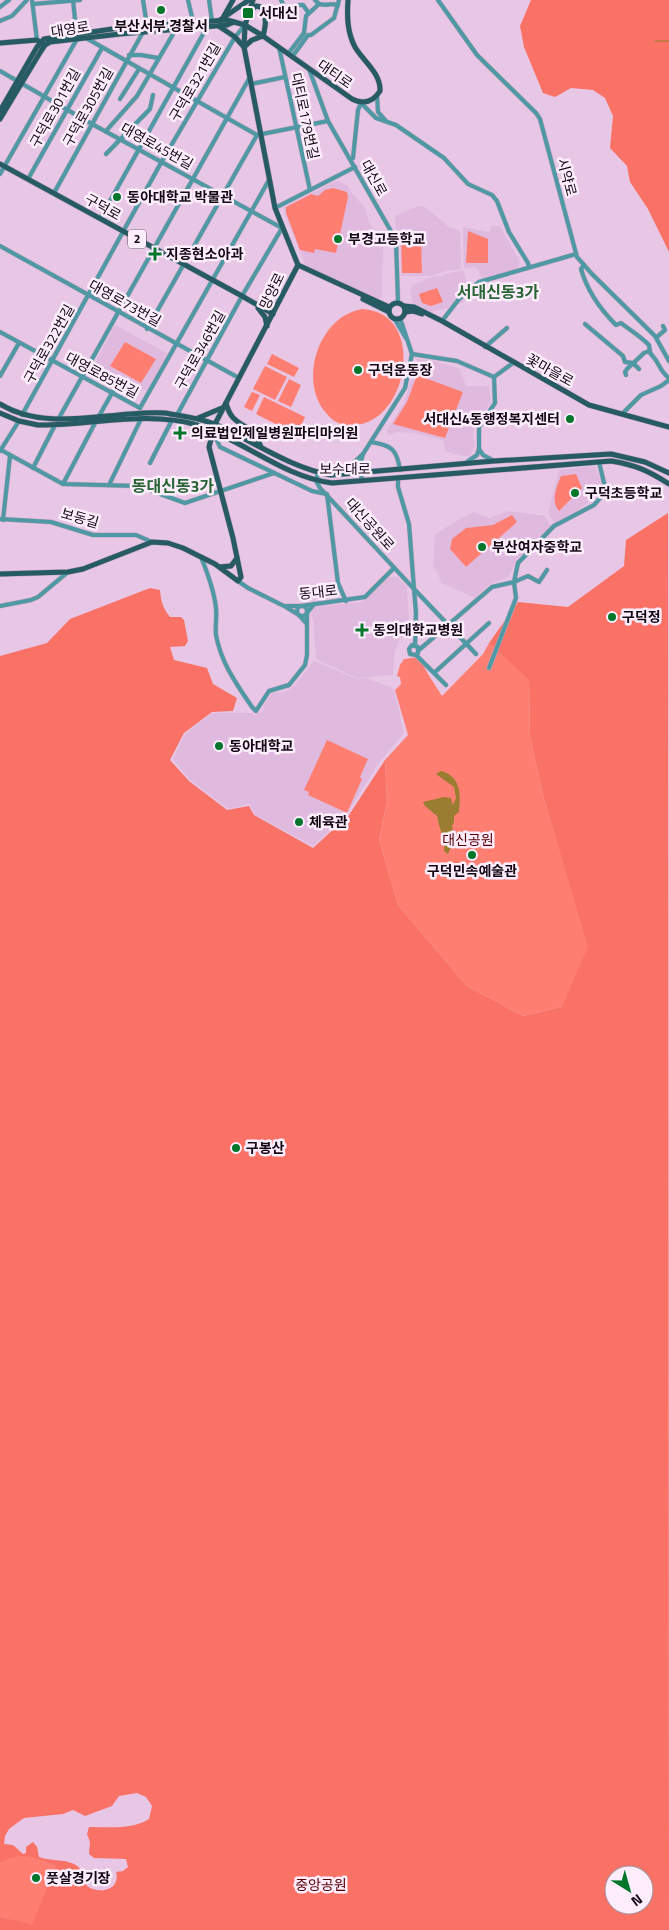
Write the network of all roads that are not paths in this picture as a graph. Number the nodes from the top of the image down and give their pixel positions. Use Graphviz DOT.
graph roads {
  1 [pos="9,0"];
  2 [pos="27,0"];
  3 [pos="73,0"];
  4 [pos="80,0"];
  5 [pos="143,0"];
  6 [pos="188,0"];
  7 [pos="209,0"];
  8 [pos="233,0"];
  9 [pos="248,0"];
  10 [pos="253,0"];
  11 [pos="281,0"];
  12 [pos="315,0"];
  13 [pos="348,0"];
  14 [pos="438,0"];
  15 [pos="32,2"];
  16 [pos="338,2"];
  17 [pos="319,4"];
  18 [pos="0,7"];
  19 [pos="250,11"];
  20 [pos="308,12"];
  21 [pos="288,14"];
  22 [pos="192,17"];
  23 [pos="280,19"];
  24 [pos="0,20"];
  25 [pos="220,20"];
  26 [pos="212,21"];
  27 [pos="234,22"];
  28 [pos="245,25"];
  29 [pos="147,26"];
  30 [pos="217,26"];
  31 [pos="207,27"];
  32 [pos="176,29"];
  33 [pos="143,32"];
  34 [pos="77,36"];
  35 [pos="263,36"];
  36 [pos="235,37"];
  37 [pos="86,38"];
  38 [pos="41,42"];
  39 [pos="0,43"];
  40 [pos="244,47"];
  41 [pos="279,47"];
  42 [pos="102,48"];
  43 [pos="129,55"];
  44 [pos="290,56"];
  45 [pos="158,58"];
  46 [pos="125,61"];
  47 [pos="139,69"];
  48 [pos="309,69"];
  49 [pos="0,71"];
  50 [pos="148,74"];
  51 [pos="250,77"];
  52 [pos="285,77"];
  53 [pos="20,82"];
  54 [pos="251,84"];
  55 [pos="173,88"];
  56 [pos="153,95"];
  57 [pos="377,96"];
  58 [pos="44,97"];
  59 [pos="120,99"];
  60 [pos="197,102"];
  61 [pos="361,103"];
  62 [pos="66,109"];
  63 [pos="0,111"];
  64 [pos="226,118"];
  65 [pos="0,119"];
  66 [pos="328,121"];
  67 [pos="387,123"];
  68 [pos="92,124"];
  69 [pos="297,127"];
  70 [pos="106,131"];
  71 [pos="259,135"];
  72 [pos="121,139"];
  73 [pos="139,149"];
  74 [pos="106,154"];
  75 [pos="351,160"];
  76 [pos="162,161"];
  77 [pos="1,164"];
  78 [pos="355,167"];
  79 [pos="0,174"];
  80 [pos="28,179"];
  81 [pos="192,179"];
  82 [pos="269,180"];
  83 [pos="310,190"];
  84 [pos="54,193"];
  85 [pos="222,196"];
  86 [pos="275,208"];
  87 [pos="250,212"];
  88 [pos="100,219"];
  89 [pos="282,228"];
  90 [pos="124,232"];
  91 [pos="0,246"];
  92 [pos="155,248"];
  93 [pos="576,254"];
  94 [pos="183,264"];
  95 [pos="298,265"];
  96 [pos="584,265"];
  97 [pos="529,267"];
  98 [pos="214,280"];
  99 [pos="88,295"];
  100 [pos="242,296"];
  101 [pos="252,302"];
  102 [pos="398,302"];
  103 [pos="404,306"];
  104 [pos="389,309"];
  105 [pos="118,312"];
  106 [pos="405,312"];
  107 [pos="273,314"];
  108 [pos="427,314"];
  109 [pos="397,318"];
  110 [pos="442,321"];
  111 [pos="613,322"];
  112 [pos="584,324"];
  113 [pos="267,326"];
  114 [pos="663,326"];
  115 [pos="507,328"];
  116 [pos="616,328"];
  117 [pos="147,329"];
  118 [pos="669,329"];
  119 [pos="0,332"];
  120 [pos="658,336"];
  121 [pos="19,343"];
  122 [pos="177,344"];
  123 [pos="485,347"];
  124 [pos="650,351"];
  125 [pos="412,354"];
  126 [pos="52,361"];
  127 [pos="207,361"];
  128 [pos="669,361"];
  129 [pos="513,363"];
  130 [pos="633,363"];
  131 [pos="639,369"];
  132 [pos="0,376"];
  133 [pos="626,376"];
  134 [pos="494,377"];
  135 [pos="82,378"];
  136 [pos="239,378"];
  137 [pos="120,379"];
  138 [pos="669,379"];
  139 [pos="112,394"];
  140 [pos="226,402"];
  141 [pos="0,406"];
  142 [pos="223,408"];
  143 [pos="0,413"];
  144 [pos="22,414"];
  145 [pos="622,414"];
  146 [pos="138,415"];
  147 [pos="177,415"];
  148 [pos="99,416"];
  149 [pos="59,418"];
  150 [pos="197,419"];
  151 [pos="172,420"];
  152 [pos="20,421"];
  153 [pos="95,423"];
  154 [pos="215,424"];
  155 [pos="55,425"];
  156 [pos="669,427"];
  157 [pos="212,430"];
  158 [pos="371,442"];
  159 [pos="261,447"];
  160 [pos="479,449"];
  161 [pos="1,451"];
  162 [pos="363,454"];
  163 [pos="10,456"];
  164 [pos="494,461"];
  165 [pos="599,461"];
  166 [pos="150,463"];
  167 [pos="463,465"];
  168 [pos="32,468"];
  169 [pos="400,470"];
  170 [pos="274,473"];
  171 [pos="318,473"];
  172 [pos="361,473"];
  173 [pos="669,473"];
  174 [pos="332,475"];
  175 [pos="398,478"];
  176 [pos="316,481"];
  177 [pos="362,481"];
  178 [pos="63,484"];
  179 [pos="669,484"];
  180 [pos="109,486"];
  181 [pos="220,491"];
  182 [pos="327,494"];
  183 [pos="2,519"];
  184 [pos="152,542"];
  185 [pos="201,556"];
  186 [pos="237,558"];
  187 [pos="215,564"];
  188 [pos="394,568"];
  189 [pos="548,570"];
  190 [pos="68,572"];
  191 [pos="0,574"];
  192 [pos="238,581"];
  193 [pos="514,582"];
  194 [pos="414,588"];
  195 [pos="346,601"];
  196 [pos="314,604"];
  197 [pos="0,606"];
  198 [pos="284,606"];
  199 [pos="301,606"];
  200 [pos="307,613"];
  201 [pos="299,615"];
  202 [pos="306,623"];
  203 [pos="489,624"];
  204 [pos="448,626"];
  205 [pos="466,644"];
  206 [pos="415,645"];
  207 [pos="419,650"];
  208 [pos="476,654"];
  209 [pos="416,655"];
  210 [pos="489,668"];
  211 [pos="434,673"];
  212 [pos="446,685"];
  213 [pos="246,699"];
  214 [pos="262,701"];
  1 -- 18 [label="street"];
  2 -- 24 [label="street"];
  3 -- 4 [label="street"];
  3 -- 15 [label="street"];
  3 -- 34 [label="street"];
  5 -- 29 [label="street"];
  6 -- 22 [label="street"];
  7 -- 26 [label="street"];
  8 -- 25 [label="main road"];
  9 -- 25 [label="main road"];
  10 -- 19 [label="main road, 망양로"];
  11 -- 21 [label="street"];
  12 -- 17 [label="street"];
  13 -- 57 [label="main road, 대티로"];
  14 -- 93 [label="street, 시약로"];
  15 -- 38 [label="street"];
  16 -- 17 [label="street"];
  16 -- 44 [label="street"];
  17 -- 20 [label="street"];
  19 -- 28 [label="main road, 망양로"];
  19 -- 35 [label="main road"];
  20 -- 21 [label="street"];
  20 -- 44 [label="street"];
  21 -- 23 [label="street"];
  25 -- 26 [label="main road, 대영로"];
  25 -- 27 [label="main road"];
  26 -- 29 [label="main road, 대영로"];
  27 -- 28 [label="main road, 대영로"];
  27 -- 30 [label="main road, 대영로"];
  28 -- 35 [label="main road, 대티로"];
  28 -- 36 [label="street, 구덕로321번길"];
  28 -- 40 [label="main road, 망양로"];
  29 -- 34 [label="main road, 대영로"];
  30 -- 31 [label="main road, 대영로"];
  30 -- 36 [label="main road"];
  31 -- 32 [label="main road, 대영로"];
  31 -- 55 [label="street"];
  32 -- 33 [label="main road, 대영로"];
  32 -- 45 [label="street"];
  33 -- 37 [label="main road, 대영로"];
  33 -- 43 [label="street, 구덕로305번길"];
  34 -- 37 [label="main road, 대영로"];
  34 -- 38 [label="main road, 대영로"];
  34 -- 58 [label="street"];
  35 -- 40 [label="main road"];
  35 -- 41 [label="main road, 대티로"];
  36 -- 40 [label="main road"];
  36 -- 60 [label="street, 구덕로321번길"];
  37 -- 42 [label="street"];
  38 -- 39 [label="main road"];
  38 -- 53 [label="main road, 대영로"];
  40 -- 51 [label="main road, 망양로"];
  41 -- 44 [label="main road, 대티로"];
  41 -- 52 [label="street, 대티로179번길"];
  42 -- 46 [label="street"];
  42 -- 62 [label="street, 구덕로301번길"];
  43 -- 45 [label="street"];
  43 -- 46 [label="street, 구덕로305번길"];
  44 -- 48 [label="main road, 대티로"];
  45 -- 50 [label="street"];
  46 -- 47 [label="street"];
  46 -- 68 [label="street, 구덕로305번길"];
  47 -- 50 [label="street"];
  47 -- 59 [label="street"];
  48 -- 61 [label="main road, 대티로"];
  48 -- 66 [label="street, 대신로"];
  49 -- 53 [label="street, 대영로45번길"];
  50 -- 55 [label="street"];
  50 -- 70 [label="street"];
  51 -- 54 [label="main road, 망양로"];
  51 -- 64 [label="street"];
  52 -- 54 [label="street"];
  52 -- 69 [label="street, 대티로179번길"];
  53 -- 58 [label="street, 대영로45번길"];
  53 -- 63 [label="main road, 대영로"];
  53 -- 65 [label="main road, 대영로"];
  54 -- 71 [label="main road, 망양로"];
  55 -- 60 [label="street"];
  55 -- 73 [label="street"];
  56 -- 72 [label="street"];
  57 -- 61 [label="main road, 대티로"];
  57 -- 67 [label="street"];
  58 -- 62 [label="street, 대영로45번길"];
  58 -- 77 [label="street"];
  60 -- 64 [label="street"];
  60 -- 76 [label="street, 구덕로321번길"];
  61 -- 67 [label="street"];
  61 -- 75 [label="street"];
  62 -- 68 [label="street, 대영로45번길"];
  62 -- 80 [label="street, 구덕로301번길"];
  64 -- 71 [label="street"];
  64 -- 81 [label="street"];
  66 -- 69 [label="street"];
  66 -- 75 [label="street, 대신로"];
  67 -- 97 [label="street"];
  68 -- 70 [label="street, 대영로45번길"];
  68 -- 84 [label="street, 구덕로305번길"];
  69 -- 71 [label="street"];
  69 -- 83 [label="street, 대티로179번길"];
  70 -- 72 [label="street, 대영로45번길"];
  71 -- 82 [label="main road, 망양로"];
  71 -- 85 [label="street"];
  72 -- 73 [label="street, 대영로45번길"];
  72 -- 74 [label="street"];
  73 -- 76 [label="street, 대영로45번길"];
  73 -- 88 [label="street"];
  75 -- 78 [label="street, 대신로"];
  76 -- 81 [label="street, 대영로45번길"];
  76 -- 90 [label="street, 구덕로321번길"];
  77 -- 79 [label="street"];
  77 -- 80 [label="main road, 구덕로 / 2"];
  78 -- 83 [label="street"];
  78 -- 102 [label="street, 대신로"];
  80 -- 84 [label="main road, 구덕로 / 2"];
  81 -- 85 [label="street, 대영로45번길"];
  81 -- 92 [label="street"];
  82 -- 86 [label="main road, 망양로"];
  82 -- 87 [label="street"];
  83 -- 86 [label="street"];
  84 -- 88 [label="main road, 구덕로 / 2"];
  85 -- 87 [label="street, 대영로45번길"];
  85 -- 94 [label="street"];
  86 -- 89 [label="main road, 망양로"];
  87 -- 89 [label="street, 대영로45번길"];
  87 -- 98 [label="street"];
  88 -- 90 [label="main road, 구덕로 / 2"];
  89 -- 95 [label="main road, 망양로"];
  89 -- 100 [label="street, 구덕로346번길"];
  90 -- 92 [label="main road, 구덕로 / 2"];
  90 -- 99 [label="street, 구덕로322번길"];
  91 -- 99 [label="street, 대영로73번길"];
  92 -- 94 [label="main road, 구덕로 / 2"];
  92 -- 105 [label="street"];
  93 -- 96 [label="street, 시약로"];
  93 -- 97 [label="street"];
  94 -- 98 [label="main road, 구덕로 / 2"];
  94 -- 117 [label="street"];
  95 -- 104 [label="main road"];
  95 -- 107 [label="main road, 망양로"];
  96 -- 111 [label="street"];
  96 -- 120 [label="street, 시약로"];
  97 -- 110 [label="street"];
  98 -- 100 [label="main road, 구덕로 / 2"];
  98 -- 122 [label="street"];
  99 -- 105 [label="street, 대영로73번길"];
  99 -- 126 [label="street, 구덕로322번길"];
  100 -- 101 [label="main road, 구덕로 / 2"];
  100 -- 127 [label="street, 구덕로346번길"];
  101 -- 107 [label="main road, 구덕로 / 2"];
  101 -- 113 [label="main road"];
  102 -- 103 [label="main road, 꽃마을로"];
  102 -- 104 [label="main road"];
  103 -- 106 [label="main road"];
  103 -- 108 [label="main road, 꽃마을로"];
  104 -- 109 [label="main road"];
  105 -- 117 [label="street, 대영로73번길"];
  105 -- 135 [label="street"];
  106 -- 108 [label="main road, 꽃마을로"];
  106 -- 109 [label="main road"];
  107 -- 113 [label="main road, 망양로"];
  108 -- 110 [label="main road, 꽃마을로"];
  109 -- 125 [label="street"];
  110 -- 123 [label="main road, 꽃마을로"];
  111 -- 116 [label="street"];
  111 -- 124 [label="street"];
  112 -- 130 [label="street"];
  113 -- 136 [label="main road, 망양로"];
  114 -- 120 [label="street"];
  115 -- 123 [label="street"];
  117 -- 122 [label="street, 대영로73번길"];
  118 -- 120 [label="street"];
  119 -- 121 [label="street, 대영로85번길"];
  120 -- 128 [label="street, 시약로"];
  121 -- 126 [label="street, 대영로85번길"];
  121 -- 132 [label="street"];
  122 -- 127 [label="street, 대영로73번길"];
  122 -- 146 [label="street"];
  123 -- 129 [label="main road, 꽃마을로"];
  124 -- 130 [label="street"];
  124 -- 138 [label="street"];
  125 -- 134 [label="street"];
  125 -- 158 [label="street"];
  126 -- 135 [label="street, 대영로85번길"];
  126 -- 144 [label="street, 구덕로322번길"];
  127 -- 136 [label="street, 대영로73번길"];
  127 -- 147 [label="street, 구덕로346번길"];
  129 -- 134 [label="street"];
  129 -- 145 [label="main road, 꽃마을로"];
  130 -- 131 [label="street"];
  130 -- 133 [label="street"];
  134 -- 160 [label="street"];
  135 -- 139 [label="street, 대영로85번길"];
  135 -- 149 [label="street"];
  136 -- 140 [label="main road, 망양로"];
  137 -- 139 [label="street"];
  138 -- 145 [label="street"];
  139 -- 146 [label="street, 대영로85번길"];
  139 -- 148 [label="street"];
  140 -- 142 [label="main road, 망양로"];
  140 -- 159 [label="main road"];
  141 -- 144 [label="main road, 보수대로"];
  142 -- 150 [label="main road"];
  142 -- 154 [label="main road, 망양로"];
  143 -- 152 [label="main road, 보수대로"];
  144 -- 149 [label="main road, 보수대로"];
  145 -- 156 [label="main road, 꽃마을로"];
  146 -- 147 [label="main road, 보수대로"];
  146 -- 148 [label="main road, 보수대로"];
  146 -- 151 [label="main road, 보수대로"];
  146 -- 153 [label="main road, 보수대로"];
  146 -- 180 [label="street"];
  147 -- 150 [label="main road, 보수대로"];
  148 -- 149 [label="main road, 보수대로"];
  150 -- 154 [label="main road, 보수대로"];
  151 -- 157 [label="main road, 보수대로"];
  151 -- 166 [label="street"];
  152 -- 155 [label="main road, 보수대로"];
  152 -- 161 [label="street"];
  153 -- 155 [label="main road, 보수대로"];
  153 -- 178 [label="street"];
  154 -- 157 [label="main road, 망양로"];
  154 -- 159 [label="main road, 보수대로"];
  155 -- 168 [label="street"];
  157 -- 170 [label="street"];
  157 -- 176 [label="main road, 보수대로"];
  157 -- 181 [label="main road, 망양로"];
  158 -- 162 [label="street"];
  158 -- 169 [label="street, 보수대로"];
  159 -- 171 [label="main road, 보수대로"];
  160 -- 164 [label="street"];
  160 -- 167 [label="street"];
  161 -- 163 [label="street"];
  162 -- 172 [label="street"];
  162 -- 174 [label="street"];
  163 -- 168 [label="street"];
  163 -- 183 [label="street"];
  164 -- 167 [label="main road, 보수대로"];
  164 -- 173 [label="main road, 보수대로"];
  165 -- 175 [label="main road, 보수대로"];
  165 -- 179 [label="main road, 보수대로"];
  165 -- 193 [label="street"];
  167 -- 169 [label="main road, 보수대로"];
  168 -- 178 [label="street"];
  169 -- 172 [label="main road, 보수대로"];
  170 -- 181 [label="street"];
  170 -- 182 [label="street"];
  171 -- 174 [label="main road, 보수대로"];
  171 -- 176 [label="street"];
  172 -- 174 [label="main road, 보수대로"];
  172 -- 177 [label="street"];
  175 -- 177 [label="main road, 보수대로"];
  175 -- 194 [label="street, 대신공원로"];
  176 -- 177 [label="main road, 보수대로"];
  176 -- 182 [label="street, 대신공원로"];
  178 -- 180 [label="street"];
  180 -- 181 [label="street"];
  181 -- 186 [label="main road, 망양로"];
  182 -- 188 [label="street, 대신공원로"];
  182 -- 195 [label="street"];
  183 -- 184 [label="street, 보동길"];
  184 -- 185 [label="main road"];
  184 -- 190 [label="main road"];
  185 -- 187 [label="main road"];
  185 -- 213 [label="street"];
  186 -- 187 [label="main road"];
  186 -- 192 [label="main road, 망양로"];
  187 -- 192 [label="main road"];
  188 -- 194 [label="street, 대신공원로"];
  188 -- 195 [label="street, 동대로"];
  189 -- 193 [label="street"];
  190 -- 191 [label="main road"];
  190 -- 197 [label="street"];
  192 -- 198 [label="street, 동대로"];
  193 -- 204 [label="street"];
  193 -- 210 [label="street"];
  194 -- 204 [label="street, 대신공원로"];
  194 -- 206 [label="street, 대신공원로"];
  195 -- 196 [label="street, 동대로"];
  196 -- 199 [label="street, 동대로"];
  196 -- 200 [label="street"];
  198 -- 199 [label="street, 동대로"];
  198 -- 201 [label="street"];
  199 -- 200 [label="street"];
  199 -- 201 [label="street"];
  200 -- 201 [label="street"];
  200 -- 202 [label="street"];
  201 -- 202 [label="street"];
  202 -- 214 [label="street"];
  203 -- 205 [label="street"];
  204 -- 205 [label="street, 대신공원로"];
  204 -- 207 [label="street"];
  205 -- 208 [label="street, 대신공원로"];
  205 -- 211 [label="street"];
  206 -- 207 [label="street"];
  206 -- 209 [label="street"];
  207 -- 209 [label="street"];
  209 -- 211 [label="street"];
  211 -- 212 [label="street"];
  213 -- 214 [label="street"];
  213 -- 214 [label="street"];
}
